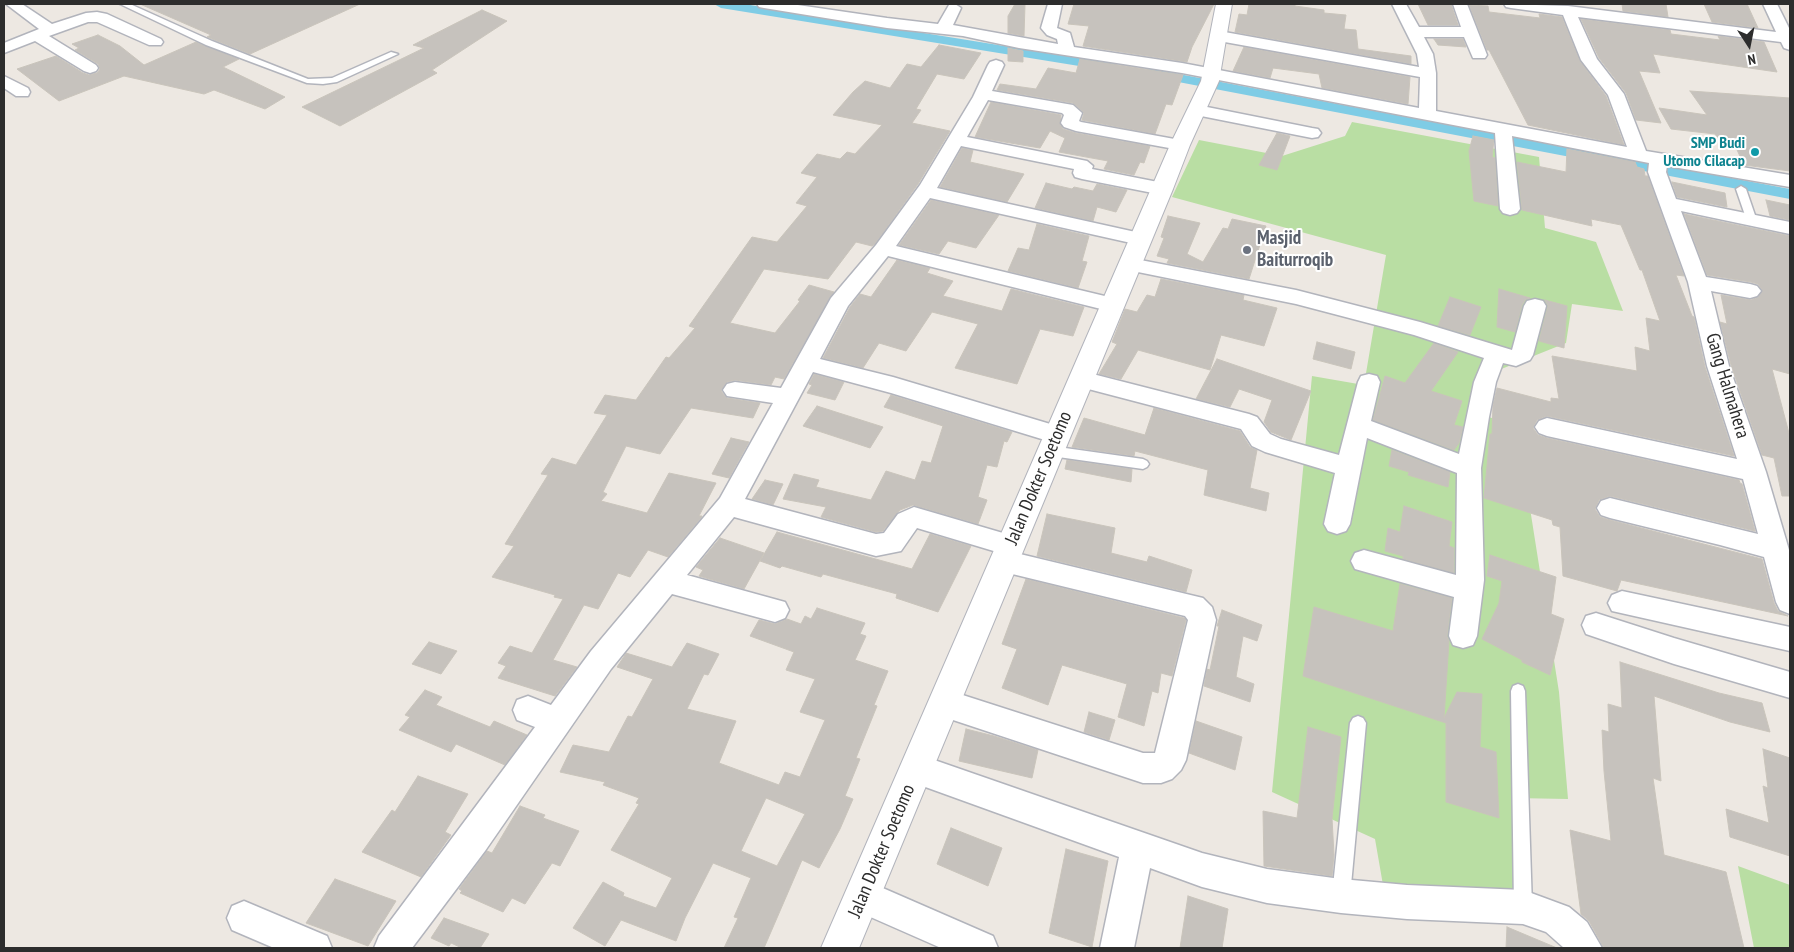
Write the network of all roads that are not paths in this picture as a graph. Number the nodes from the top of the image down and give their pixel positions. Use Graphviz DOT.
graph roads {
  1 [pos="124,4"];
  2 [pos="764,4"];
  3 [pos="1055,4"];
  4 [pos="1224,4"];
  5 [pos="1399,4"];
  6 [pos="1460,4"];
  7 [pos="1511,4"];
  8 [pos="1770,4"];
  9 [pos="17,7"];
  10 [pos="954,8"];
  11 [pos="1568,10"];
  12 [pos="944,28"];
  13 [pos="1414,32"];
  14 [pos="1470,32"];
  15 [pos="44,33"];
  16 [pos="1219,36"];
  17 [pos="155,42"];
  18 [pos="1788,42"];
  19 [pos="4,48"];
  20 [pos="1066,50"];
  21 [pos="394,54"];
  22 [pos="1479,55"];
  23 [pos="996,66"];
  24 [pos="90,68"];
  25 [pos="1428,73"];
  26 [pos="4,81"];
  27 [pos="1205,91"];
  28 [pos="22,92"];
  29 [pos="982,94"];
  30 [pos="1427,114"];
  31 [pos="1312,133"];
  32 [pos="1504,135"];
  33 [pos="956,140"];
  34 [pos="1180,144"];
  35 [pos="1638,154"];
  36 [pos="1658,165"];
  37 [pos="1790,182"];
  38 [pos="1163,189"];
  39 [pos="1742,189"];
  40 [pos="926,191"];
  41 [pos="1670,203"];
  42 [pos="1510,209"];
  43 [pos="1752,221"];
  44 [pos="1790,228"];
  45 [pos="883,250"];
  46 [pos="1135,252"];
  47 [pos="1698,282"];
  48 [pos="1750,291"];
  49 [pos="1112,305"];
  50 [pos="1535,306"];
  51 [pos="1497,354"];
  52 [pos="806,363"];
  53 [pos="1081,378"];
  54 [pos="1369,382"];
  55 [pos="735,390"];
  56 [pos="788,397"];
  57 [pos="1358,425"];
  58 [pos="1548,427"];
  59 [pos="1054,443"];
  60 [pos="1143,464"];
  61 [pos="1349,467"];
  62 [pos="1469,468"];
  63 [pos="1754,472"];
  64 [pos="729,505"];
  65 [pos="1610,508"];
  66 [pos="1337,524"];
  67 [pos="1776,550"];
  68 [pos="1008,553"];
  69 [pos="1364,561"];
  70 [pos="666,581"];
  71 [pos="1468,590"];
  72 [pos="1790,595"];
  73 [pos="1622,603"];
  74 [pos="776,610"];
  75 [pos="1596,625"];
  76 [pos="1463,636"];
  77 [pos="1790,639"];
  78 [pos="1790,685"];
  79 [pos="1518,691"];
  80 [pos="944,703"];
  81 [pos="528,710"];
  82 [pos="555,721"];
  83 [pos="1358,724"];
  84 [pos="916,769"];
  85 [pos="1138,847"];
  86 [pos="862,896"];
  87 [pos="1340,896"];
  88 [pos="1523,908"];
  89 [pos="244,918"];
  90 [pos="315,948"];
  91 [pos="391,948"];
  92 [pos="840,948"];
  93 [pos="981,948"];
  94 [pos="1117,948"];
  95 [pos="1584,948"];
  1 -- 21 [label="lane"];
  2 -- 12 [label="street"];
  3 -- 20 [label="street"];
  4 -- 16 [label="street, Jalan Dokter Soetomo"];
  5 -- 13 [label="street"];
  6 -- 14 [label="street"];
  7 -- 11 [label="street"];
  8 -- 18 [label="street"];
  9 -- 15 [label="street"];
  10 -- 12 [label="street"];
  11 -- 18 [label="street"];
  11 -- 35 [label="street"];
  12 -- 20 [label="street"];
  13 -- 14 [label="street"];
  13 -- 25 [label="street"];
  14 -- 22 [label="street"];
  15 -- 17 [label="street"];
  15 -- 19 [label="street"];
  15 -- 24 [label="street"];
  16 -- 25 [label="street"];
  16 -- 27 [label="street, Jalan Dokter Soetomo"];
  20 -- 27 [label="street"];
  23 -- 29 [label="street"];
  25 -- 30 [label="street"];
  26 -- 28 [label="street"];
  27 -- 30 [label="street"];
  27 -- 31 [label="street"];
  27 -- 34 [label="street, Jalan Dokter Soetomo"];
  29 -- 33 [label="street"];
  29 -- 34 [label="street"];
  30 -- 32 [label="street"];
  32 -- 35 [label="street"];
  32 -- 42 [label="street"];
  33 -- 38 [label="street"];
  33 -- 40 [label="street"];
  34 -- 38 [label="street, Jalan Dokter Soetomo"];
  35 -- 36 [label="street"];
  36 -- 37 [label="street"];
  36 -- 41 [label="street, Gang Halmahera"];
  38 -- 46 [label="street, Jalan Dokter Soetomo"];
  39 -- 43 [label="lane"];
  40 -- 45 [label="street"];
  40 -- 46 [label="street"];
  41 -- 43 [label="street"];
  41 -- 47 [label="street, Gang Halmahera"];
  43 -- 44 [label="street"];
  45 -- 49 [label="street"];
  45 -- 52 [label="street"];
  46 -- 49 [label="street, Jalan Dokter Soetomo"];
  46 -- 51 [label="street"];
  47 -- 48 [label="street"];
  47 -- 63 [label="street, Gang Halmahera"];
  49 -- 53 [label="street, Jalan Dokter Soetomo"];
  50 -- 51 [label="street"];
  51 -- 62 [label="street"];
  52 -- 56 [label="street"];
  52 -- 59 [label="street"];
  53 -- 59 [label="street, Jalan Dokter Soetomo"];
  53 -- 61 [label="street"];
  54 -- 57 [label="street"];
  55 -- 56 [label="street"];
  56 -- 64 [label="street"];
  57 -- 61 [label="street"];
  57 -- 62 [label="street"];
  58 -- 63 [label="street"];
  59 -- 60 [label="lane"];
  59 -- 68 [label="street, Jalan Dokter Soetomo"];
  61 -- 66 [label="street"];
  62 -- 71 [label="street"];
  63 -- 67 [label="street, Gang Halmahera"];
  64 -- 68 [label="street"];
  64 -- 70 [label="street"];
  65 -- 67 [label="street"];
  67 -- 72 [label="street, Gang Halmahera"];
  68 -- 80 [label="street, Jalan Dokter Soetomo"];
  68 -- 80 [label="street"];
  69 -- 71 [label="street"];
  70 -- 74 [label="street"];
  70 -- 82 [label="street"];
  71 -- 76 [label="street"];
  73 -- 77 [label="street"];
  75 -- 78 [label="street"];
  79 -- 88 [label="lane"];
  80 -- 84 [label="street, Jalan Dokter Soetomo"];
  81 -- 82 [label="street"];
  82 -- 91 [label="street"];
  83 -- 87 [label="lane"];
  84 -- 85 [label="street"];
  84 -- 86 [label="street, Jalan Dokter Soetomo"];
  85 -- 87 [label="street"];
  85 -- 94 [label="street"];
  86 -- 92 [label="street, Jalan Dokter Soetomo"];
  86 -- 93 [label="street"];
  87 -- 88 [label="street"];
  88 -- 95 [label="street"];
  89 -- 90 [label="street"];
}
